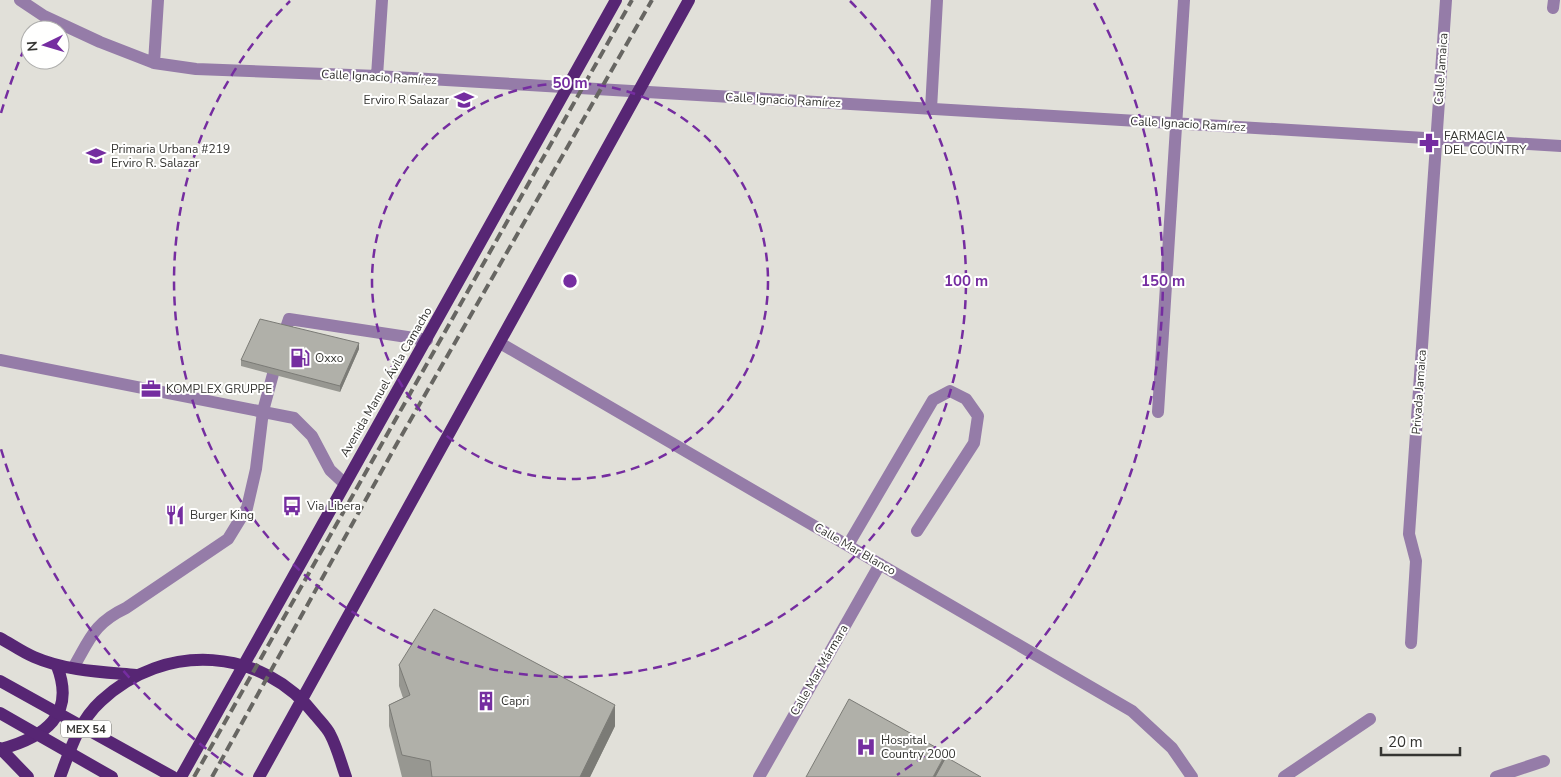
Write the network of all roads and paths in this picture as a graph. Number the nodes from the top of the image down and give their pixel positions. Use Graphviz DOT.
graph roads {
  1 [pos="20,0"];
  2 [pos="158,0"];
  3 [pos="382,0"];
  4 [pos="616,0"];
  5 [pos="690,0"];
  6 [pos="937,0"];
  7 [pos="1184,0"];
  8 [pos="1446,0"];
  9 [pos="154,62"];
  10 [pos="377,76"];
  11 [pos="566,88"];
  12 [pos="639,92"];
  13 [pos="931,109"];
  14 [pos="1176,124"];
  15 [pos="1436,139"];
  16 [pos="1561,146"];
  17 [pos="285,331"];
  18 [pos="427,340"];
  19 [pos="500,343"];
  20 [pos="0,360"];
  21 [pos="273,374"];
  22 [pos="263,411"];
  23 [pos="1158,412"];
  24 [pos="344,483"];
  25 [pos="918,531"];
  26 [pos="848,546"];
  27 [pos="880,564"];
  28 [pos="0,638"];
  29 [pos="1411,643"];
  30 [pos="243,664"];
  31 [pos="57,666"];
  32 [pos="73,668"];
  33 [pos="136,675"];
  34 [pos="0,681"];
  35 [pos="303,699"];
  36 [pos="0,713"];
  37 [pos="1370,720"];
  38 [pos="1,748"];
  39 [pos="1544,761"];
  40 [pos="1292,775"];
  41 [pos="28,777"];
  42 [pos="60,777"];
  43 [pos="112,777"];
  44 [pos="173,777"];
  45 [pos="181,777"];
  46 [pos="259,777"];
  47 [pos="346,777"];
  48 [pos="759,777"];
  49 [pos="1192,777"];
  50 [pos="1496,777"];
  1 -- 9 [label="street, Calle Ignacio Ramírez"];
  2 -- 9 [label="street"];
  3 -- 10 [label="street"];
  4 -- 11 [label="main road, Avenida Manuel Ávila Camacho"];
  5 -- 12 [label="main road"];
  6 -- 13 [label="street"];
  7 -- 14 [label="street"];
  8 -- 15 [label="street, Calle Jamaica"];
  9 -- 10 [label="street, Calle Ignacio Ramírez"];
  10 -- 11 [label="street, Calle Ignacio Ramírez"];
  11 -- 12 [label="street, Calle Ignacio Ramírez"];
  11 -- 18 [label="main road, Avenida Manuel Ávila Camacho"];
  12 -- 13 [label="street, Calle Ignacio Ramírez"];
  12 -- 19 [label="main road"];
  13 -- 14 [label="street, Calle Ignacio Ramírez"];
  14 -- 15 [label="street, Calle Ignacio Ramírez"];
  14 -- 23 [label="street"];
  15 -- 16 [label="street, Calle Ignacio Ramírez"];
  15 -- 29 [label="street, Privada Jamaica"];
  17 -- 18 [label="street"];
  18 -- 24 [label="main road, Avenida Manuel Ávila Camacho"];
  19 -- 26 [label="street, Calle Mar Blanco"];
  19 -- 35 [label="main road"];
  20 -- 22 [label="street"];
  21 -- 22 [label="street"];
  22 -- 24 [label="street"];
  22 -- 32 [label="street"];
  24 -- 30 [label="main road, Avenida Manuel Ávila Camacho"];
  25 -- 26 [label="street"];
  26 -- 27 [label="street, Calle Mar Blanco"];
  27 -- 48 [label="street, Calle Mar Mármara"];
  27 -- 49 [label="street, Calle Mar Blanco"];
  28 -- 31 [label="main road"];
  30 -- 33 [label="main road"];
  30 -- 35 [label="main road"];
  30 -- 45 [label="main road, Avenida Manuel Ávila Camacho"];
  31 -- 32 [label="main road"];
  31 -- 38 [label="main road"];
  32 -- 33 [label="main road"];
  33 -- 42 [label="main road"];
  34 -- 44 [label="main road, MEX 54, bridge"];
  35 -- 46 [label="main road"];
  35 -- 47 [label="main road"];
  36 -- 43 [label="main road, MEX 54, bridge"];
  37 -- 40 [label="street"];
  38 -- 41 [label="main road"];
  39 -- 50 [label="street"];
}
